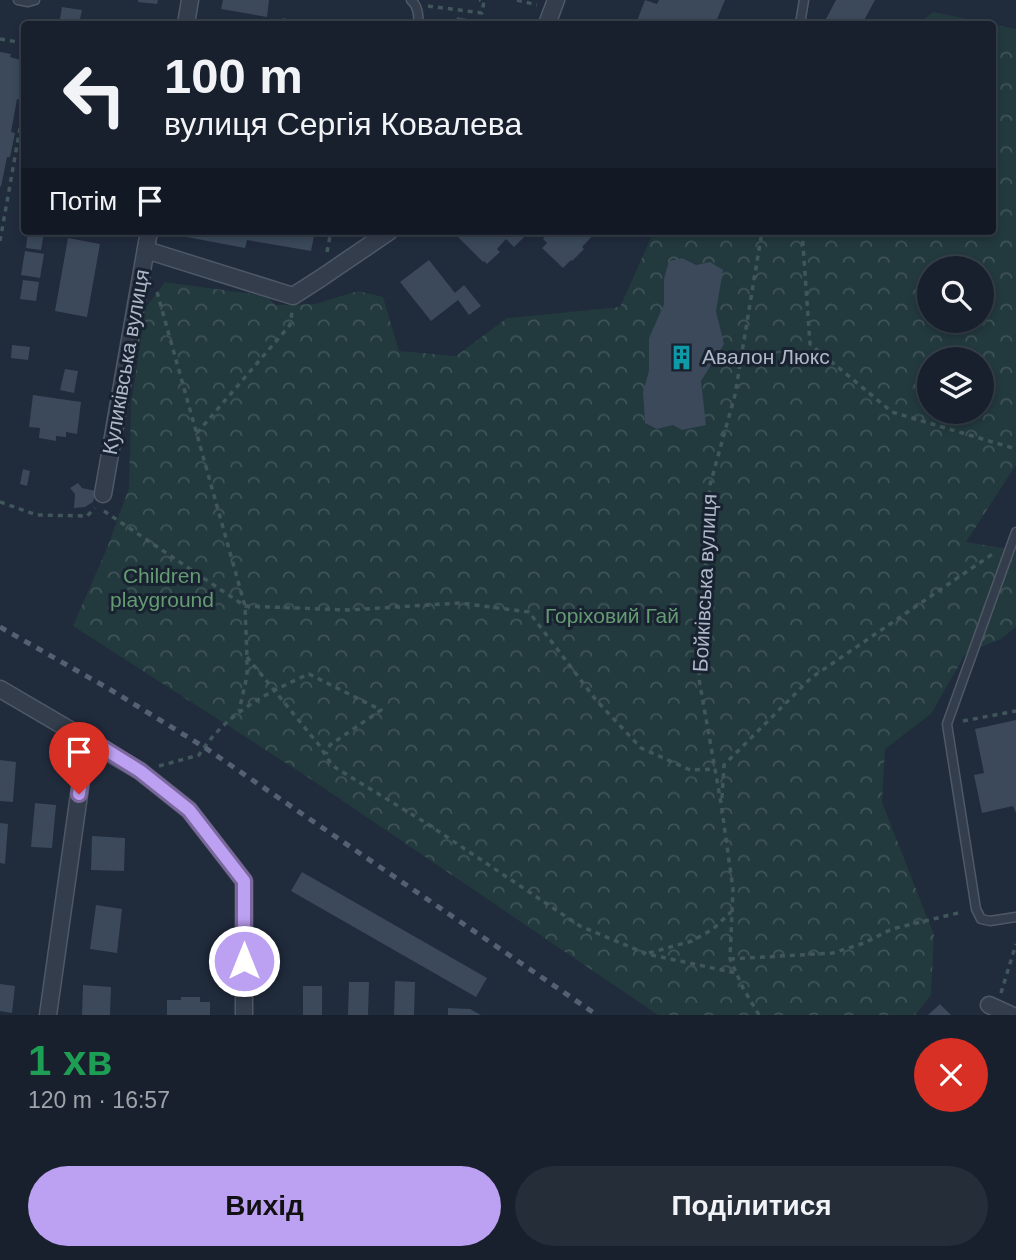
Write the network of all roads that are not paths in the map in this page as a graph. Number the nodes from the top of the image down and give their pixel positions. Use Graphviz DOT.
graph roads {
  1 [pos="18,0"];
  2 [pos="35,0"];
  3 [pos="190,0"];
  4 [pos="556,0"];
  5 [pos="804,0"];
  6 [pos="413,2"];
  7 [pos="186,21"];
  8 [pos="418,21"];
  9 [pos="548,21"];
  10 [pos="800,21"];
  11 [pos="148,235"];
  12 [pos="384,235"];
  13 [pos="146,250"];
  14 [pos="103,494"];
  15 [pos="1015,536"];
  16 [pos="0,689"];
  17 [pos="87,738"];
  18 [pos="1016,917"];
  19 [pos="48,1015"];
  20 [pos="244,1015"];
  1 -- 2 [label="lane"];
  3 -- 7 [label="street"];
  4 -- 9 [label="street"];
  5 -- 10 [label="lane"];
  6 -- 8 [label="lane"];
  11 -- 13 [label="street, Куликівська вулиця"];
  12 -- 13 [label="street"];
  13 -- 14 [label="street, Куликівська вулиця"];
  15 -- 18 [label="lane"];
  16 -- 17 [label="street"];
  17 -- 19 [label="street"];
  17 -- 20 [label="street"];
}
